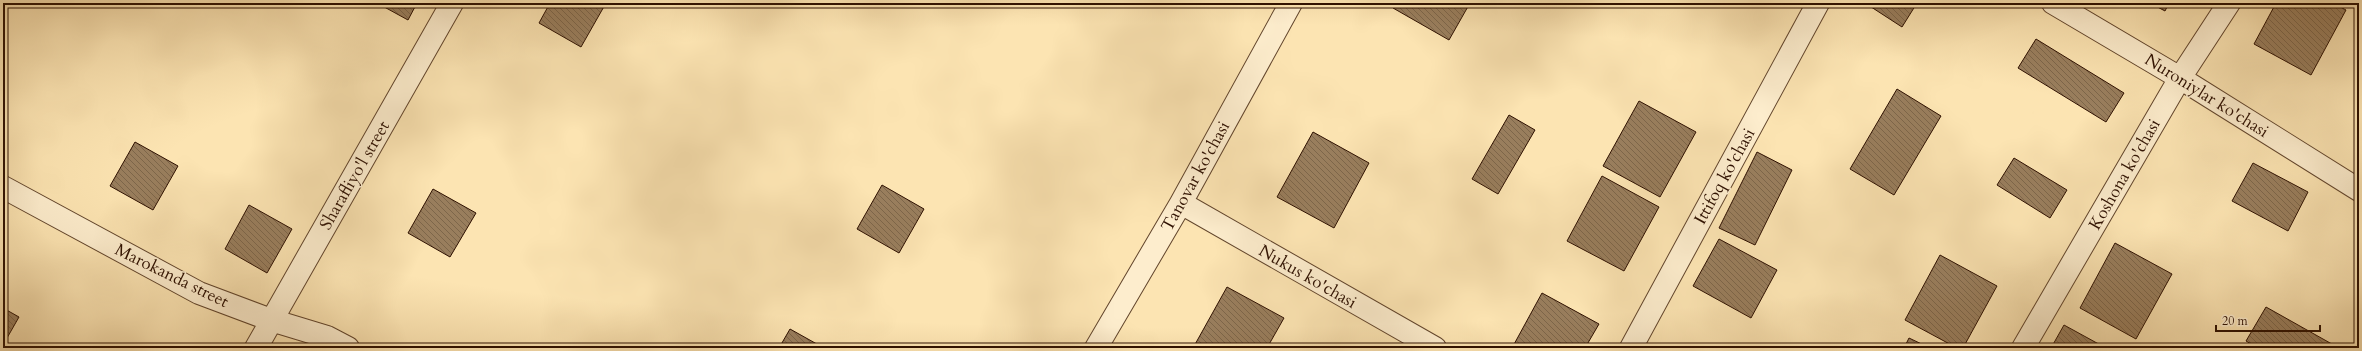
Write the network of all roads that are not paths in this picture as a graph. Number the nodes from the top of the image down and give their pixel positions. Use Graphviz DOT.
graph roads {
  1 [pos="452,3"];
  2 [pos="1291,3"];
  3 [pos="1818,3"];
  4 [pos="2053,3"];
  5 [pos="2229,3"];
  6 [pos="2180,78"];
  7 [pos="3,187"];
  8 [pos="2359,190"];
  9 [pos="1181,203"];
  10 [pos="271,320"];
  11 [pos="256,348"];
  12 [pos="348,348"];
  13 [pos="1096,348"];
  14 [pos="1435,348"];
  15 [pos="1631,348"];
  16 [pos="2023,348"];
  1 -- 10 [label="street, Sharafliyo'l street"];
  2 -- 9 [label="street, Tanovar ko'chasi"];
  3 -- 15 [label="street, Ittifoq ko'chasi"];
  4 -- 6 [label="street, Nuroniylar ko'chasi"];
  5 -- 6 [label="street, Koshona ko'chasi"];
  6 -- 8 [label="street, Nuroniylar ko'chasi"];
  6 -- 16 [label="street, Koshona ko'chasi"];
  7 -- 10 [label="street, Marokanda street"];
  9 -- 13 [label="street, Tanovar ko'chasi"];
  9 -- 14 [label="street, Nukus ko'chasi"];
  10 -- 11 [label="street, Sharafliyo'l street"];
  10 -- 12 [label="street, Marokanda street"];
}
